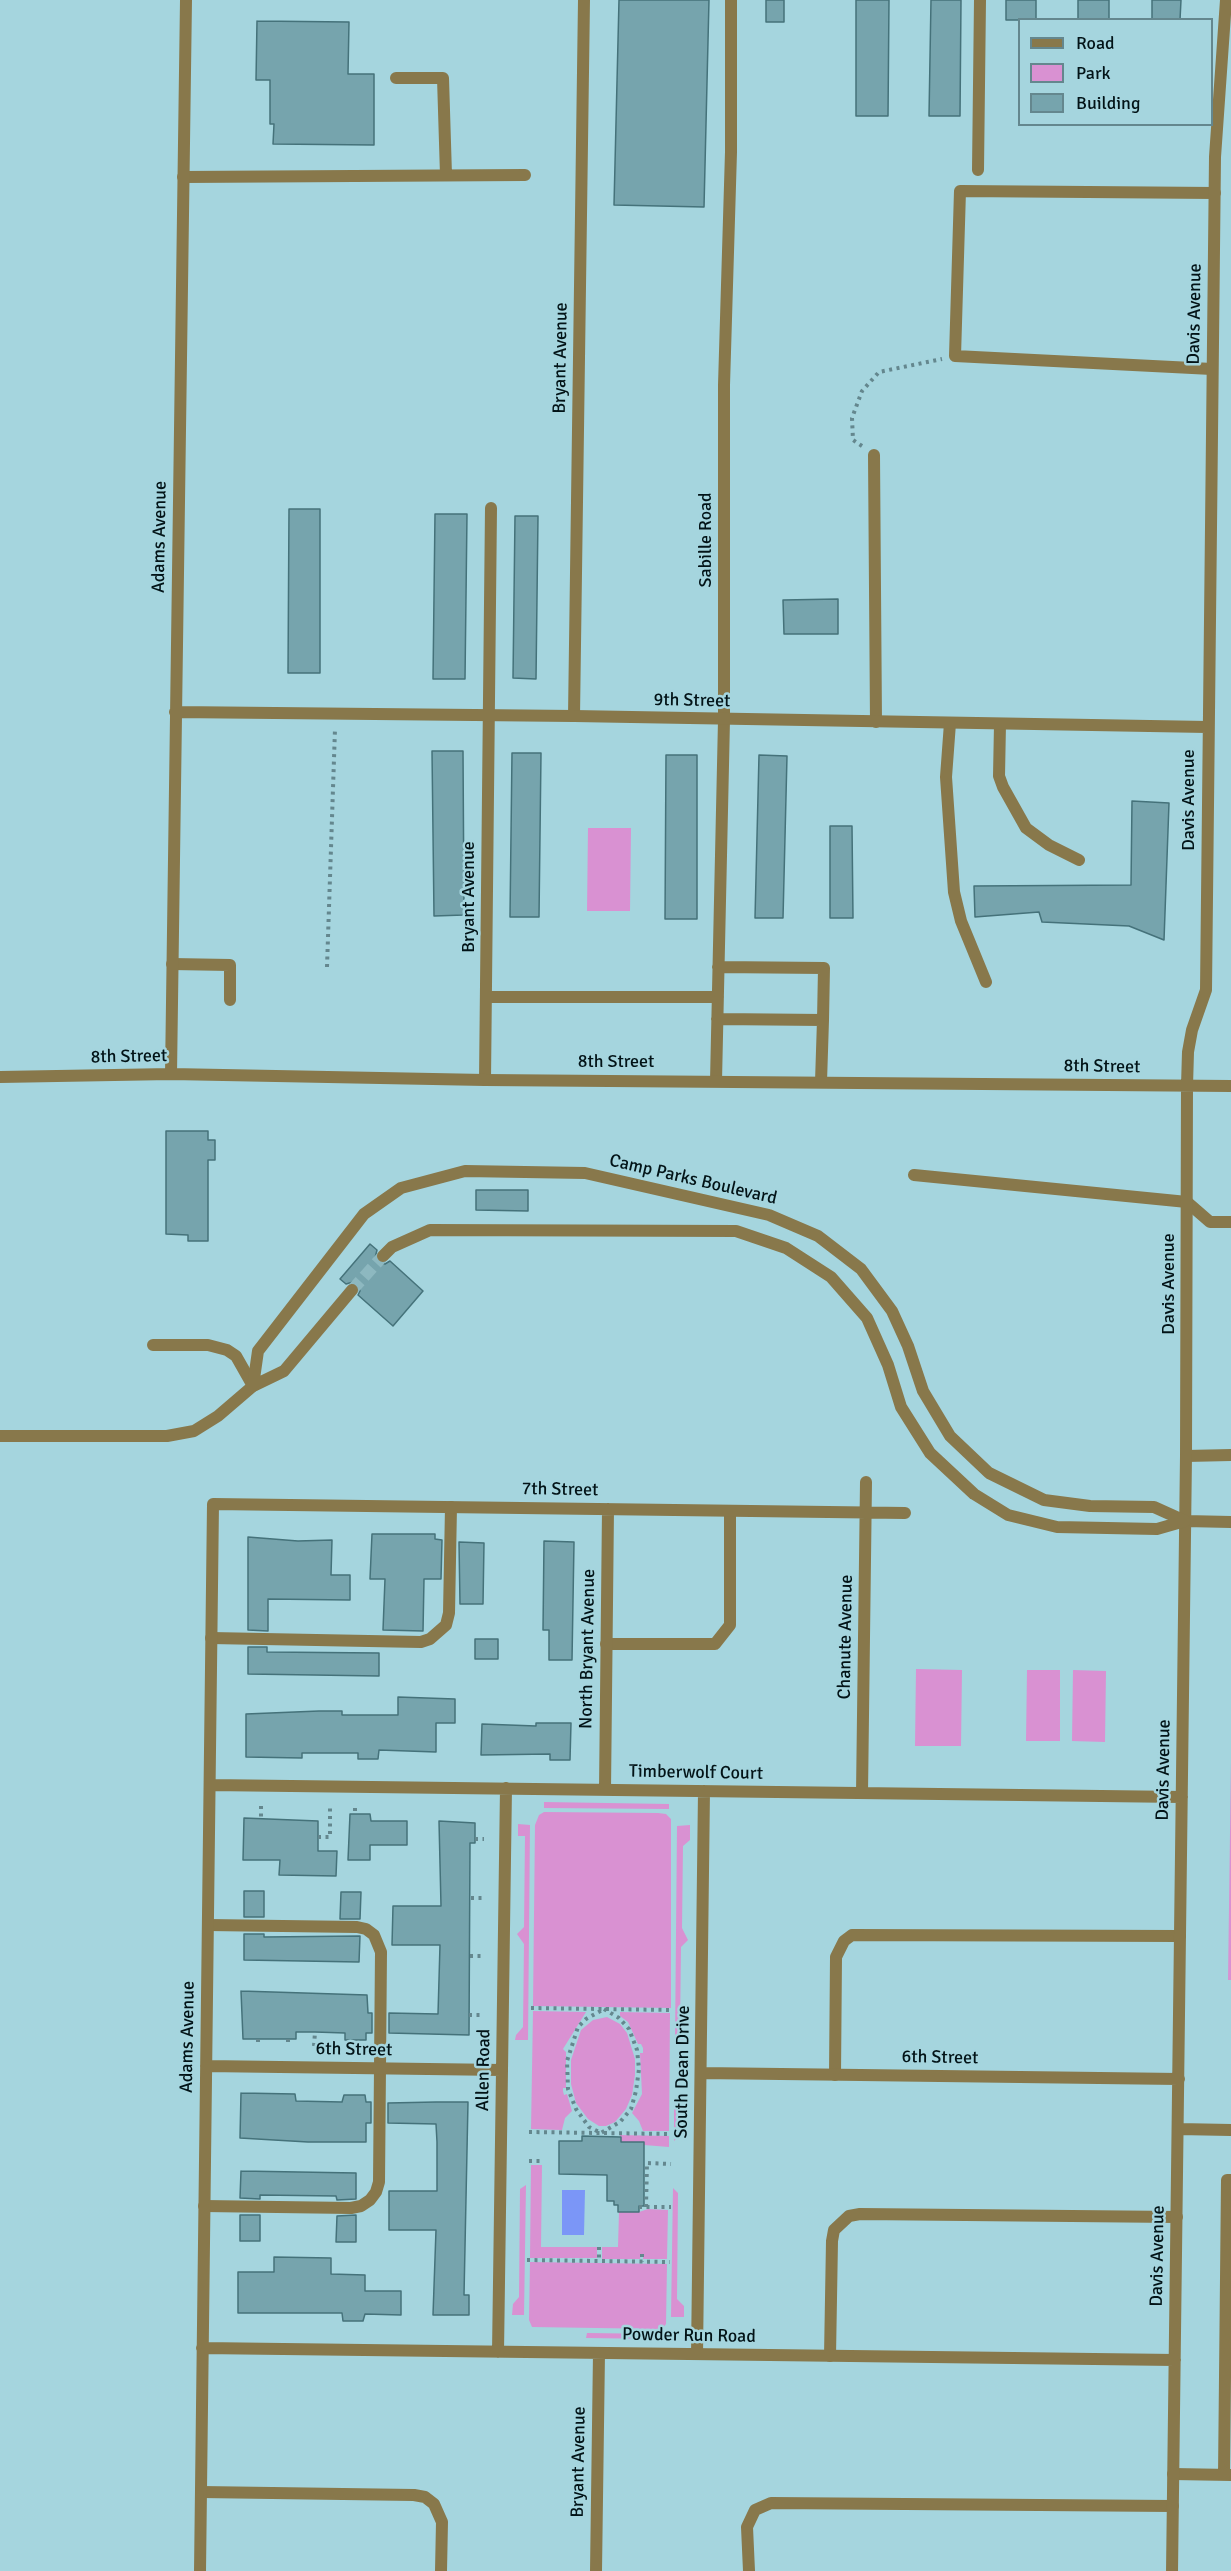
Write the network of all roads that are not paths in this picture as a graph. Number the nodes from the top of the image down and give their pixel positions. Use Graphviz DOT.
graph roads {
  1 [pos="186,0"];
  2 [pos="584,0"];
  3 [pos="732,0"];
  4 [pos="980,0"];
  5 [pos="1226,0"];
  6 [pos="396,78"];
  7 [pos="978,170"];
  8 [pos="446,175"];
  9 [pos="525,175"];
  10 [pos="183,177"];
  11 [pos="1215,194"];
  12 [pos="1212,369"];
  13 [pos="874,455"];
  14 [pos="491,508"];
  15 [pos="175,712"];
  16 [pos="489,715"];
  17 [pos="574,716"];
  18 [pos="724,720"];
  19 [pos="876,722"];
  20 [pos="950,723"];
  21 [pos="1000,724"];
  22 [pos="1207,727"];
  23 [pos="1079,860"];
  24 [pos="172,964"];
  25 [pos="718,966"];
  26 [pos="986,982"];
  27 [pos="486,997"];
  28 [pos="717,997"];
  29 [pos="230,1000"];
  30 [pos="717,1019"];
  31 [pos="823,1020"];
  32 [pos="171,1074"];
  33 [pos="0,1077"];
  34 [pos="485,1080"];
  35 [pos="716,1081"];
  36 [pos="821,1082"];
  37 [pos="1187,1086"];
  38 [pos="1231,1086"];
  39 [pos="914,1175"];
  40 [pos="1187,1202"];
  41 [pos="1231,1222"];
  42 [pos="383,1256"];
  43 [pos="352,1290"];
  44 [pos="153,1345"];
  45 [pos="253,1386"];
  46 [pos="0,1436"];
  47 [pos="1231,1455"];
  48 [pos="1186,1456"];
  49 [pos="866,1482"];
  50 [pos="213,1504"];
  51 [pos="451,1507"];
  52 [pos="608,1509"];
  53 [pos="730,1511"];
  54 [pos="866,1512"];
  55 [pos="905,1513"];
  56 [pos="1185,1521"];
  57 [pos="1231,1522"];
  58 [pos="211,1638"];
  59 [pos="606,1644"];
  60 [pos="210,1785"];
  61 [pos="506,1788"];
  62 [pos="605,1790"];
  63 [pos="704,1791"];
  64 [pos="862,1793"];
  65 [pos="1182,1797"];
  66 [pos="208,1925"];
  67 [pos="1180,1936"];
  68 [pos="206,2066"];
  69 [pos="380,2068"];
  70 [pos="502,2070"];
  71 [pos="701,2073"];
  72 [pos="835,2075"];
  73 [pos="1179,2079"];
  74 [pos="1178,2129"];
  75 [pos="1231,2130"];
  76 [pos="1231,2180"];
  77 [pos="204,2206"];
  78 [pos="1177,2217"];
  79 [pos="202,2348"];
  80 [pos="498,2352"];
  81 [pos="598,2353"];
  82 [pos="697,2354"];
  83 [pos="830,2356"];
  84 [pos="1175,2360"];
  85 [pos="1173,2474"];
  86 [pos="1228,2475"];
  87 [pos="201,2492"];
  88 [pos="1173,2506"];
  89 [pos="200,2571"];
  90 [pos="441,2571"];
  91 [pos="596,2571"];
  92 [pos="749,2571"];
  93 [pos="1172,2571"];
  1 -- 10 [label="street, Adams Avenue"];
  2 -- 17 [label="street, Bryant Avenue"];
  3 -- 18 [label="street, Sabille Road"];
  4 -- 7 [label="street"];
  5 -- 11 [label="street, Davis Avenue"];
  6 -- 8 [label="street"];
  8 -- 9 [label="street"];
  8 -- 10 [label="street"];
  10 -- 15 [label="street, Adams Avenue"];
  11 -- 12 [label="street, Davis Avenue"];
  11 -- 12 [label="street"];
  12 -- 22 [label="street, Davis Avenue"];
  13 -- 19 [label="street"];
  14 -- 16 [label="street, Bryant Avenue"];
  15 -- 16 [label="street, 9th Street"];
  15 -- 24 [label="street, Adams Avenue"];
  16 -- 17 [label="street, 9th Street"];
  16 -- 27 [label="street, Bryant Avenue"];
  17 -- 18 [label="street, 9th Street"];
  18 -- 19 [label="street, 9th Street"];
  18 -- 25 [label="street, Sabille Road"];
  19 -- 20 [label="street, 9th Street"];
  20 -- 21 [label="street, 9th Street"];
  20 -- 26 [label="street"];
  21 -- 22 [label="street, 9th Street"];
  21 -- 23 [label="street"];
  22 -- 37 [label="street, Davis Avenue"];
  24 -- 29 [label="street"];
  24 -- 32 [label="street, Adams Avenue"];
  25 -- 28 [label="street, Sabille Road"];
  25 -- 31 [label="street"];
  27 -- 28 [label="street"];
  27 -- 34 [label="street, Bryant Avenue"];
  28 -- 30 [label="street, Sabille Road"];
  30 -- 31 [label="street"];
  30 -- 35 [label="street, Sabille Road"];
  31 -- 36 [label="street"];
  32 -- 33 [label="street, 8th Street"];
  32 -- 34 [label="street, 8th Street"];
  34 -- 35 [label="street, 8th Street"];
  35 -- 36 [label="street, 8th Street"];
  36 -- 37 [label="street, 8th Street"];
  37 -- 38 [label="street, 8th Street"];
  37 -- 40 [label="street, Davis Avenue"];
  39 -- 40 [label="street"];
  40 -- 41 [label="street"];
  40 -- 48 [label="street, Davis Avenue"];
  42 -- 56 [label="street"];
  43 -- 45 [label="street"];
  44 -- 45 [label="street"];
  45 -- 46 [label="street"];
  45 -- 56 [label="street, Camp Parks Boulevard"];
  47 -- 48 [label="street"];
  48 -- 56 [label="street, Davis Avenue"];
  49 -- 54 [label="street, Chanute Avenue"];
  50 -- 51 [label="street, 7th Street"];
  50 -- 58 [label="street, Adams Avenue"];
  51 -- 52 [label="street, 7th Street"];
  51 -- 58 [label="street"];
  52 -- 53 [label="street, 7th Street"];
  52 -- 59 [label="street, North Bryant Avenue"];
  53 -- 54 [label="street, 7th Street"];
  53 -- 59 [label="street"];
  54 -- 55 [label="street, 7th Street"];
  54 -- 64 [label="street, Chanute Avenue"];
  56 -- 57 [label="street"];
  56 -- 65 [label="street, Davis Avenue"];
  58 -- 60 [label="street, Adams Avenue"];
  59 -- 62 [label="street, North Bryant Avenue"];
  60 -- 61 [label="street, Timberwolf Court"];
  60 -- 66 [label="street, Adams Avenue"];
  61 -- 62 [label="street, Timberwolf Court"];
  61 -- 70 [label="street, Allen Road"];
  62 -- 63 [label="street, Timberwolf Court"];
  63 -- 64 [label="street, Timberwolf Court"];
  63 -- 71 [label="street, South Dean Drive"];
  64 -- 65 [label="street, Timberwolf Court"];
  65 -- 67 [label="street, Davis Avenue"];
  66 -- 68 [label="street, Adams Avenue"];
  66 -- 69 [label="street"];
  67 -- 72 [label="street"];
  67 -- 73 [label="street, Davis Avenue"];
  68 -- 69 [label="street, 6th Street"];
  68 -- 77 [label="street, Adams Avenue"];
  69 -- 70 [label="street, 6th Street"];
  69 -- 77 [label="street"];
  70 -- 80 [label="street, Allen Road"];
  71 -- 72 [label="street, 6th Street"];
  71 -- 82 [label="street, South Dean Drive"];
  72 -- 73 [label="street, 6th Street"];
  73 -- 74 [label="street, Davis Avenue"];
  74 -- 75 [label="street"];
  74 -- 78 [label="street, Davis Avenue"];
  76 -- 86 [label="street"];
  77 -- 79 [label="street, Adams Avenue"];
  78 -- 83 [label="street"];
  78 -- 84 [label="street, Davis Avenue"];
  79 -- 80 [label="street, Powder Run Road"];
  79 -- 87 [label="street, Adams Avenue"];
  80 -- 81 [label="street, Powder Run Road"];
  81 -- 82 [label="street, Powder Run Road"];
  81 -- 91 [label="street, Bryant Avenue"];
  82 -- 83 [label="street, Powder Run Road"];
  83 -- 84 [label="street, Powder Run Road"];
  84 -- 85 [label="street, Davis Avenue"];
  85 -- 86 [label="street"];
  85 -- 88 [label="street, Davis Avenue"];
  87 -- 89 [label="street, Adams Avenue"];
  87 -- 90 [label="street"];
  88 -- 92 [label="street"];
  88 -- 93 [label="street, Davis Avenue"];
}
